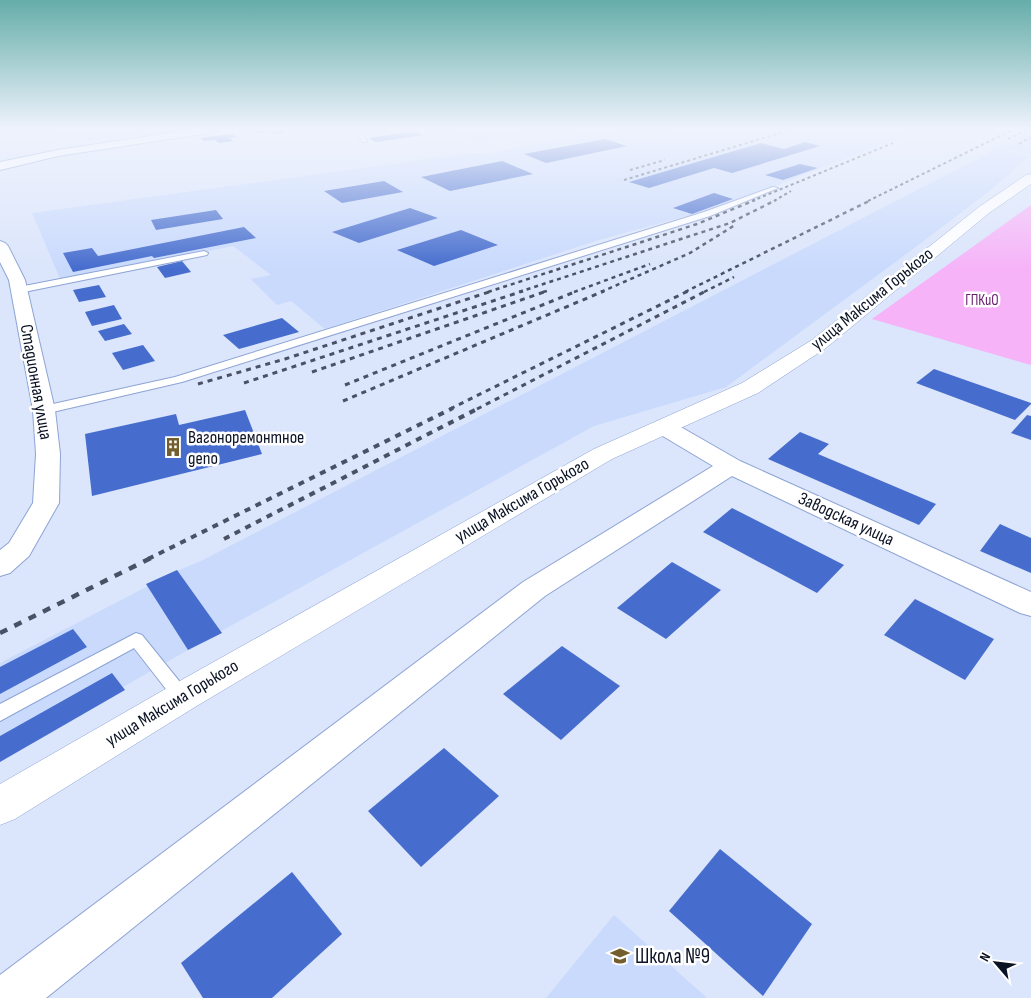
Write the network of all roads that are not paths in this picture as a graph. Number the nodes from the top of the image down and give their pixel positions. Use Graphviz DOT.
graph roads {
  1 [pos="1031,178"];
  2 [pos="775,188"];
  3 [pos="0,246"];
  4 [pos="204,253"];
  5 [pos="19,290"];
  6 [pos="44,410"];
  7 [pos="664,427"];
  8 [pos="731,466"];
  9 [pos="0,566"];
  10 [pos="1031,605"];
  11 [pos="182,697"];
  12 [pos="0,713"];
  13 [pos="0,806"];
  14 [pos="8,998"];
  1 -- 7 [label="street, улица Максима Горького"];
  2 -- 6 [label="lane"];
  3 -- 5 [label="street, Стадионная улица"];
  4 -- 5 [label="lane"];
  5 -- 6 [label="street, Стадионная улица"];
  6 -- 9 [label="street, Стадионная улица"];
  7 -- 8 [label="street, Заводская улица"];
  7 -- 11 [label="street, улица Максима Горького"];
  8 -- 10 [label="street, Заводская улица"];
  8 -- 14 [label="street"];
  11 -- 12 [label="lane"];
  11 -- 13 [label="street, улица Максима Горького"];
}
